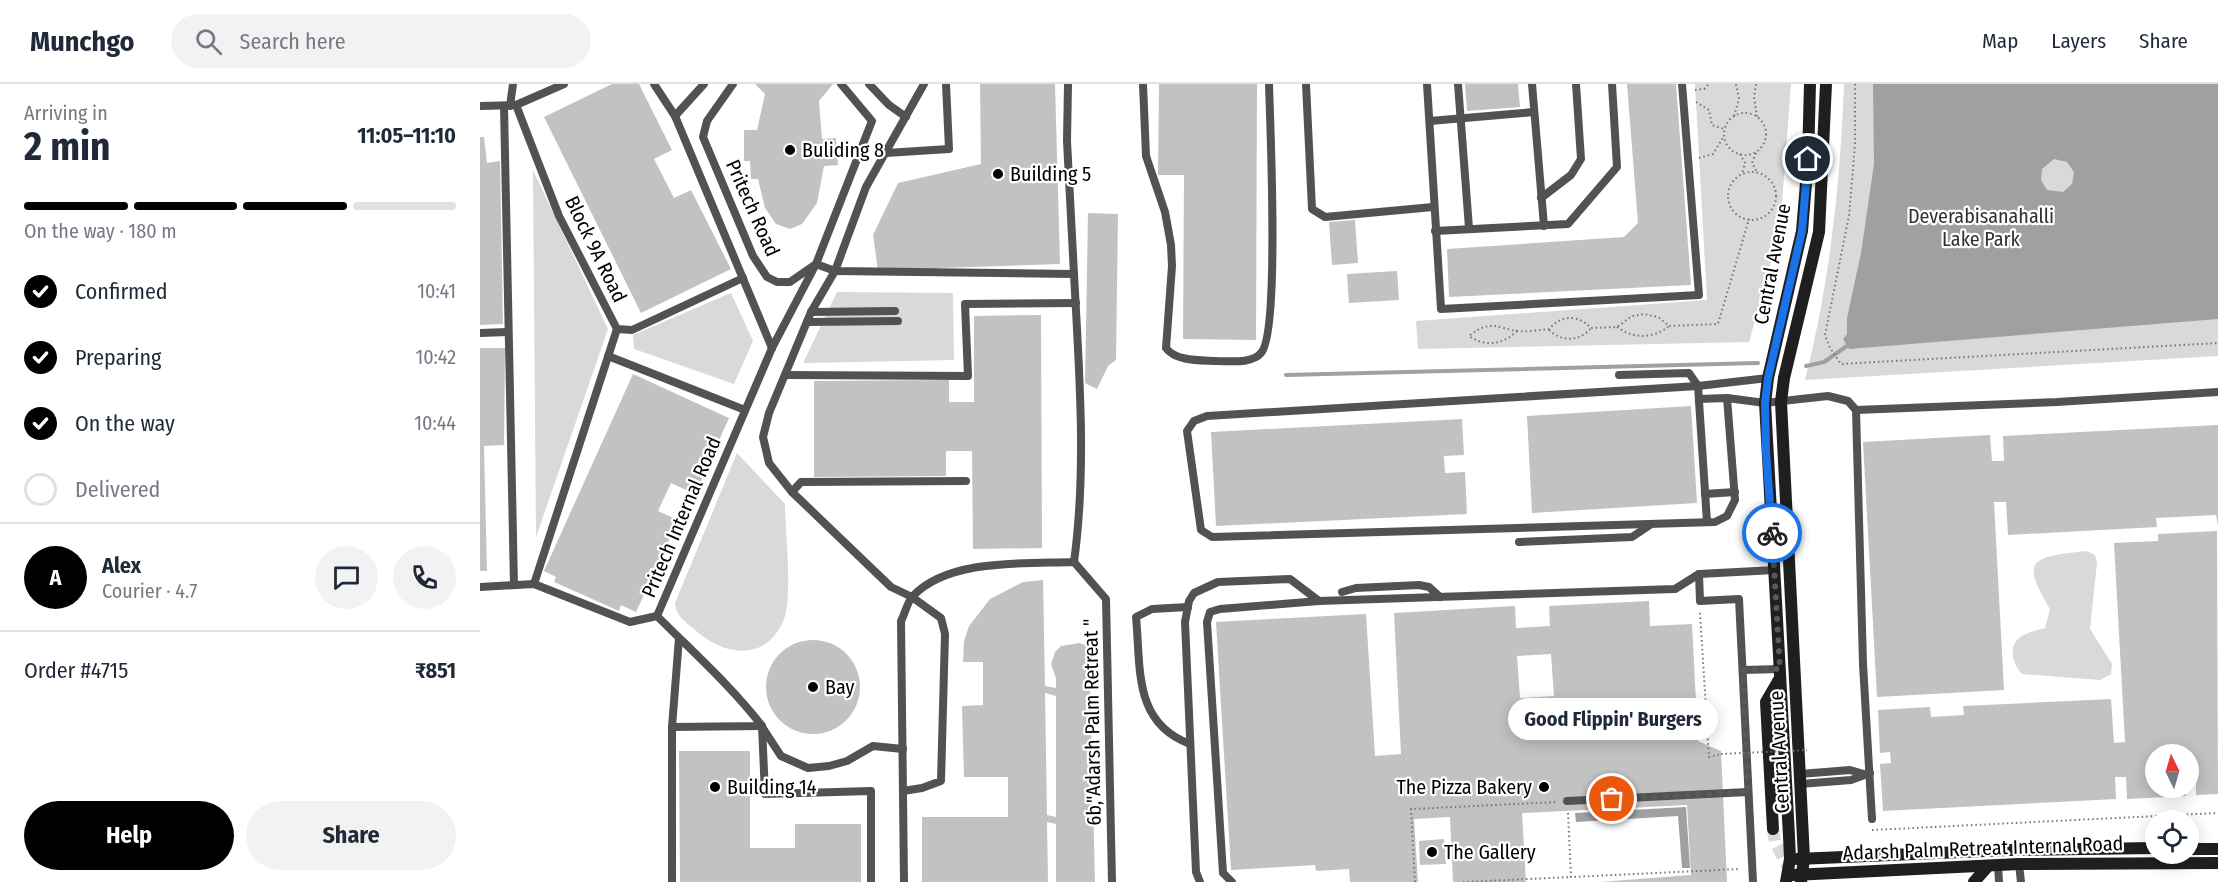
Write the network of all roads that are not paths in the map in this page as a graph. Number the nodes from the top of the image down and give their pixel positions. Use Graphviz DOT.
graph roads {
  1 [pos="513,84"];
  2 [pos="564,84"];
  3 [pos="654,84"];
  4 [pos="704,84"];
  5 [pos="733,84"];
  6 [pos="841,84"];
  7 [pos="869,84"];
  8 [pos="924,84"];
  9 [pos="946,84"];
  10 [pos="1068,84"];
  11 [pos="1143,84"];
  12 [pos="1269,84"];
  13 [pos="1306,84"];
  14 [pos="1427,84"];
  15 [pos="1458,84"];
  16 [pos="1532,84"];
  17 [pos="1576,84"];
  18 [pos="1612,84"];
  19 [pos="1682,84"];
  20 [pos="1810,84"];
  21 [pos="1826,84"];
  22 [pos="510,105"];
  23 [pos="480,106"];
  24 [pos="1534,112"];
  25 [pos="675,116"];
  26 [pos="906,117"];
  27 [pos="1461,119"];
  28 [pos="1430,121"];
  29 [pos="886,153"];
  30 [pos="1541,198"];
  31 [pos="1434,207"];
  32 [pos="1544,226"];
  33 [pos="1469,228"];
  34 [pos="1435,231"];
  35 [pos="816,264"];
  36 [pos="835,271"];
  37 [pos="1074,274"];
  38 [pos="743,278"];
  39 [pos="1076,303"];
  40 [pos="895,311"];
  41 [pos="811,312"];
  42 [pos="898,321"];
  43 [pos="807,322"];
  44 [pos="617,329"];
  45 [pos="508,332"];
  46 [pos="480,333"];
  47 [pos="772,348"];
  48 [pos="608,356"];
  49 [pos="784,375"];
  50 [pos="1619,375"];
  51 [pos="1768,378"];
  52 [pos="1698,386"];
  53 [pos="2218,392"];
  54 [pos="1727,398"];
  55 [pos="1699,399"];
  56 [pos="1781,402"];
  57 [pos="1765,403"];
  58 [pos="745,410"];
  59 [pos="1856,410"];
  60 [pos="966,481"];
  61 [pos="792,492"];
  62 [pos="1735,492"];
  63 [pos="1705,494"];
  64 [pos="1707,522"];
  65 [pos="1650,525"];
  66 [pos="1519,542"];
  67 [pos="1074,562"];
  68 [pos="1775,570"];
  69 [pos="1698,574"];
  70 [pos="534,584"];
  71 [pos="514,585"];
  72 [pos="480,587"];
  73 [pos="1342,592"];
  74 [pos="912,597"];
  75 [pos="1440,597"];
  76 [pos="1319,601"];
  77 [pos="1188,607"];
  78 [pos="657,616"];
  79 [pos="680,638"];
  80 [pos="1743,670"];
  81 [pos="1780,673"];
  82 [pos="762,726"];
  83 [pos="672,728"];
  84 [pos="1190,744"];
  85 [pos="903,749"];
  86 [pos="1867,773"];
  87 [pos="1800,779"];
  88 [pos="903,791"];
  89 [pos="1748,792"];
  90 [pos="1567,801"];
  91 [pos="1872,819"];
  92 [pos="1773,829"];
  93 [pos="2145,848"];
  94 [pos="2199,849"];
  95 [pos="2218,849"];
  96 [pos="2008,850"];
  97 [pos="1804,858"];
  98 [pos="1790,859"];
  99 [pos="2218,863"];
  100 [pos="2003,865"];
  101 [pos="1801,878"];
  102 [pos="1786,879"];
  103 [pos="672,882"];
  104 [pos="871,882"];
  105 [pos="904,882"];
  106 [pos="1112,882"];
  107 [pos="1200,882"];
  108 [pos="1232,882"];
  109 [pos="1753,882"];
  110 [pos="1974,882"];
  111 [pos="1999,882"];
  112 [pos="2021,882"];
  1 -- 22 [label="lane"];
  2 -- 22 [label="lane"];
  3 -- 25 [label="lane"];
  4 -- 25 [label="lane"];
  5 -- 35 [label="lane, Pritech Road"];
  6 -- 35 [label="lane"];
  7 -- 26 [label="lane"];
  8 -- 26 [label="lane"];
  9 -- 29 [label="lane"];
  10 -- 37 [label="lane"];
  11 -- 12 [label="lane"];
  13 -- 31 [label="lane"];
  14 -- 28 [label="lane"];
  15 -- 27 [label="lane"];
  16 -- 24 [label="lane"];
  17 -- 30 [label="lane"];
  18 -- 32 [label="lane"];
  19 -- 34 [label="lane"];
  20 -- 51 [label="street, Central Avenue"];
  21 -- 56 [label="street, Central Avenue"];
  22 -- 23 [label="lane"];
  22 -- 44 [label="lane, Block 9A Road"];
  22 -- 45 [label="lane"];
  24 -- 27 [label="lane"];
  24 -- 30 [label="lane"];
  25 -- 38 [label="lane"];
  26 -- 29 [label="lane"];
  27 -- 28 [label="lane"];
  27 -- 33 [label="lane"];
  28 -- 31 [label="lane"];
  29 -- 36 [label="lane"];
  30 -- 32 [label="lane"];
  31 -- 34 [label="lane"];
  32 -- 33 [label="lane"];
  33 -- 34 [label="lane"];
  35 -- 36 [label="lane"];
  35 -- 47 [label="lane, Pritech Internal Road"];
  36 -- 37 [label="lane"];
  36 -- 41 [label="lane"];
  37 -- 39 [label="lane"];
  38 -- 44 [label="lane, Block 9A Road"];
  38 -- 47 [label="lane"];
  39 -- 49 [label="lane"];
  39 -- 67 [label="lane"];
  40 -- 41 [label="lane"];
  41 -- 43 [label="lane"];
  42 -- 43 [label="lane"];
  43 -- 49 [label="lane"];
  44 -- 48 [label="lane"];
  45 -- 46 [label="lane"];
  45 -- 71 [label="lane"];
  47 -- 58 [label="lane, Pritech Internal Road"];
  48 -- 58 [label="lane"];
  48 -- 70 [label="lane"];
  49 -- 61 [label="lane"];
  50 -- 52 [label="lane"];
  51 -- 52 [label="lane"];
  51 -- 57 [label="street, Central Avenue"];
  52 -- 55 [label="lane"];
  52 -- 65 [label="lane"];
  53 -- 59 [label="lane"];
  54 -- 55 [label="lane"];
  54 -- 57 [label="lane"];
  54 -- 62 [label="lane"];
  55 -- 63 [label="lane"];
  56 -- 57 [label="lane"];
  56 -- 59 [label="lane"];
  56 -- 87 [label="street, Central Avenue"];
  57 -- 68 [label="street, Central Avenue"];
  58 -- 78 [label="lane, Pritech Internal Road"];
  59 -- 86 [label="lane"];
  60 -- 61 [label="lane"];
  61 -- 74 [label="lane"];
  62 -- 63 [label="lane"];
  62 -- 64 [label="lane"];
  63 -- 64 [label="lane"];
  64 -- 65 [label="lane"];
  65 -- 66 [label="lane"];
  67 -- 74 [label="lane"];
  67 -- 106 [label="lane, 6b,\"Adarsh Palm Retreat \""];
  68 -- 69 [label="lane"];
  68 -- 81 [label="street, Central Avenue"];
  69 -- 75 [label="lane"];
  69 -- 80 [label="lane"];
  70 -- 71 [label="lane, Pritech Internal Road"];
  70 -- 78 [label="lane, Pritech Internal Road"];
  71 -- 72 [label="lane, Pritech Internal Road"];
  73 -- 75 [label="lane"];
  74 -- 85 [label="lane"];
  74 -- 88 [label="lane"];
  75 -- 76 [label="lane"];
  76 -- 77 [label="lane"];
  76 -- 108 [label="lane"];
  77 -- 84 [label="lane"];
  77 -- 84 [label="lane"];
  78 -- 79 [label="lane"];
  79 -- 82 [label="lane"];
  79 -- 83 [label="lane"];
  80 -- 81 [label="lane"];
  80 -- 89 [label="lane"];
  81 -- 92 [label="street"];
  81 -- 98 [label="street, Central Avenue"];
  82 -- 83 [label="lane"];
  82 -- 85 [label="lane"];
  82 -- 104 [label="lane"];
  83 -- 103 [label="lane"];
  84 -- 107 [label="lane"];
  85 -- 88 [label="lane"];
  86 -- 87 [label="lane"];
  86 -- 91 [label="lane"];
  87 -- 97 [label="street, Central Avenue"];
  88 -- 105 [label="lane"];
  89 -- 90 [label="lane"];
  89 -- 109 [label="lane"];
  93 -- 96 [label="street, Adarsh Palm Retreat Internal Road"];
  94 -- 95 [label="street"];
  96 -- 97 [label="street, Adarsh Palm Retreat Internal Road"];
  96 -- 100 [label="street"];
  97 -- 98 [label="street, Adarsh Palm Retreat Internal Road"];
  97 -- 101 [label="street, Central Avenue"];
  98 -- 102 [label="street, Central Avenue"];
  99 -- 100 [label="street, Adarsh Palm Retreat Internal Road"];
  100 -- 101 [label="street, Adarsh Palm Retreat Internal Road"];
  100 -- 110 [label="street"];
  100 -- 111 [label="lane"];
  100 -- 112 [label="lane"];
  101 -- 102 [label="street, Adarsh Palm Retreat Internal Road"];
}
